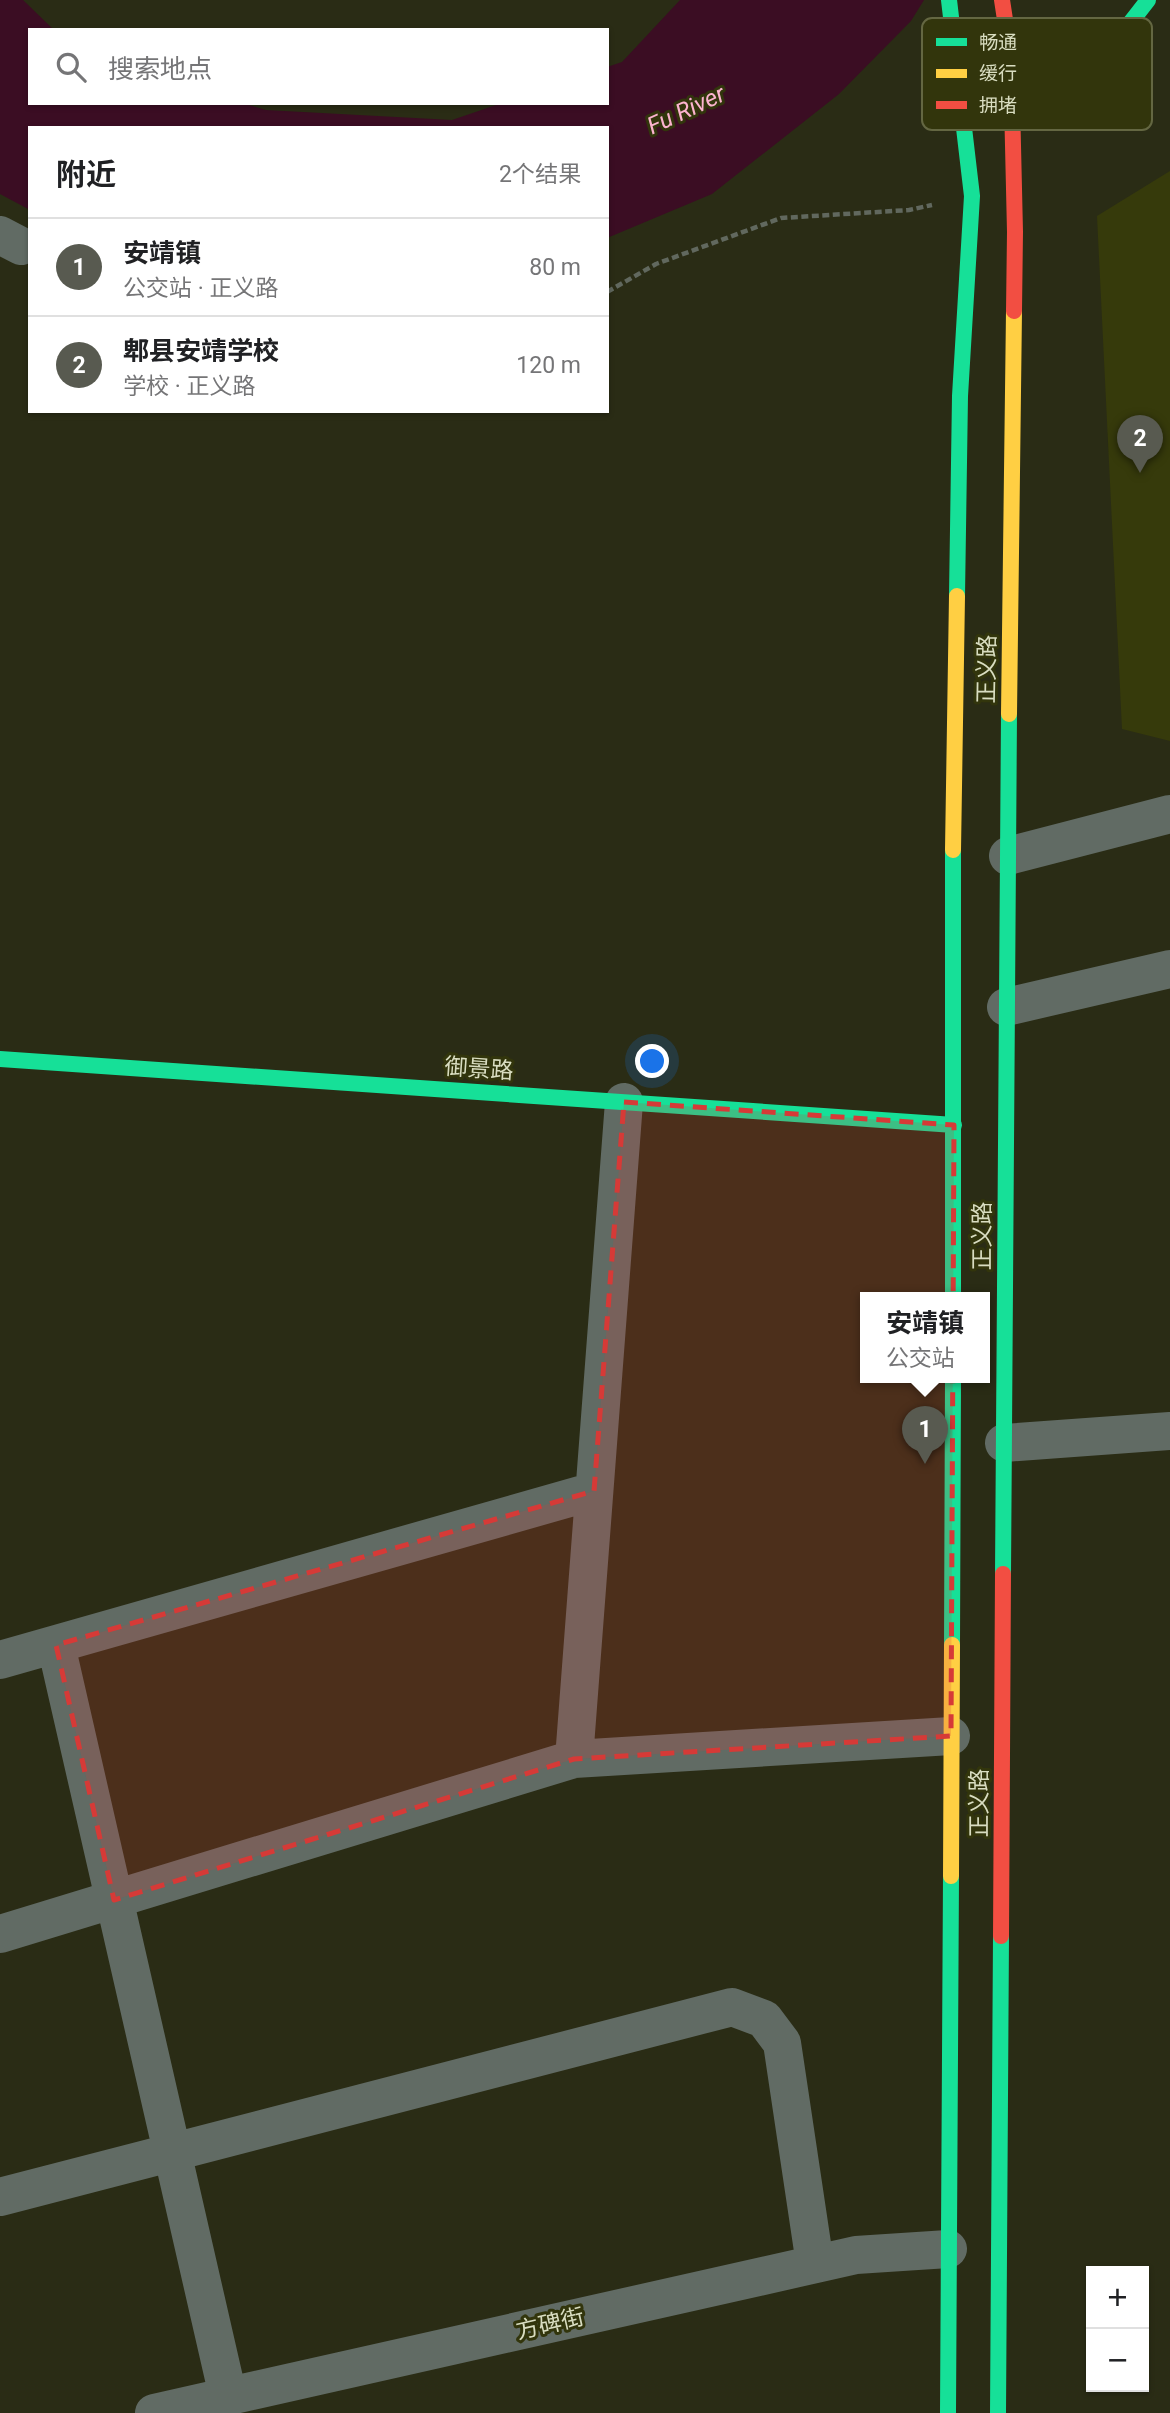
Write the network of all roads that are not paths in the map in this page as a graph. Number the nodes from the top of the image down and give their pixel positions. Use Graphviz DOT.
graph roads {
  1 [pos="949,0"];
  2 [pos="1002,0"];
  3 [pos="1148,0"];
  4 [pos="951,18"];
  5 [pos="1005,18"];
  6 [pos="1134,18"];
  7 [pos="964,130"];
  8 [pos="1013,130"];
  9 [pos="1170,814"];
  10 [pos="1008,856"];
  11 [pos="1170,969"];
  12 [pos="1006,1007"];
  13 [pos="0,1059"];
  14 [pos="624,1102"];
  15 [pos="954,1125"];
  16 [pos="953,1292"];
  17 [pos="953,1383"];
  18 [pos="1170,1431"];
  19 [pos="1004,1443"];
  20 [pos="594,1492"];
  21 [pos="56,1645"];
  22 [pos="0,1660"];
  23 [pos="951,1736"];
  24 [pos="574,1759"];
  25 [pos="114,1899"];
  26 [pos="0,1934"];
  27 [pos="172,2152"];
  28 [pos="0,2197"];
  29 [pos="948,2249"];
  30 [pos="815,2264"];
  31 [pos="228,2396"];
  32 [pos="154,2413"];
  33 [pos="948,2413"];
  34 [pos="998,2413"];
  1 -- 4 [label="main road, 正义路"];
  2 -- 5 [label="main road, 正义路"];
  3 -- 6 [label="main road"];
  7 -- 15 [label="main road, 正义路"];
  8 -- 10 [label="main road, 正义路"];
  9 -- 10 [label="street"];
  10 -- 12 [label="main road, 正义路"];
  11 -- 12 [label="street"];
  12 -- 19 [label="main road, 正义路"];
  13 -- 14 [label="main road, 御景路"];
  14 -- 15 [label="main road, 御景路"];
  14 -- 20 [label="street"];
  15 -- 16 [label="main road, 正义路"];
  17 -- 23 [label="main road, 正义路"];
  18 -- 19 [label="street"];
  19 -- 34 [label="main road, 正义路"];
  20 -- 21 [label="street"];
  20 -- 24 [label="street"];
  21 -- 22 [label="street"];
  21 -- 25 [label="street"];
  23 -- 24 [label="street"];
  23 -- 29 [label="main road, 正义路"];
  24 -- 25 [label="street"];
  25 -- 26 [label="street"];
  25 -- 27 [label="street"];
  27 -- 28 [label="street"];
  27 -- 30 [label="street"];
  27 -- 31 [label="street"];
  29 -- 30 [label="street, 方碑街"];
  29 -- 33 [label="main road, 正义路"];
  30 -- 31 [label="street, 方碑街"];
  31 -- 32 [label="street, 方碑街"];
}
